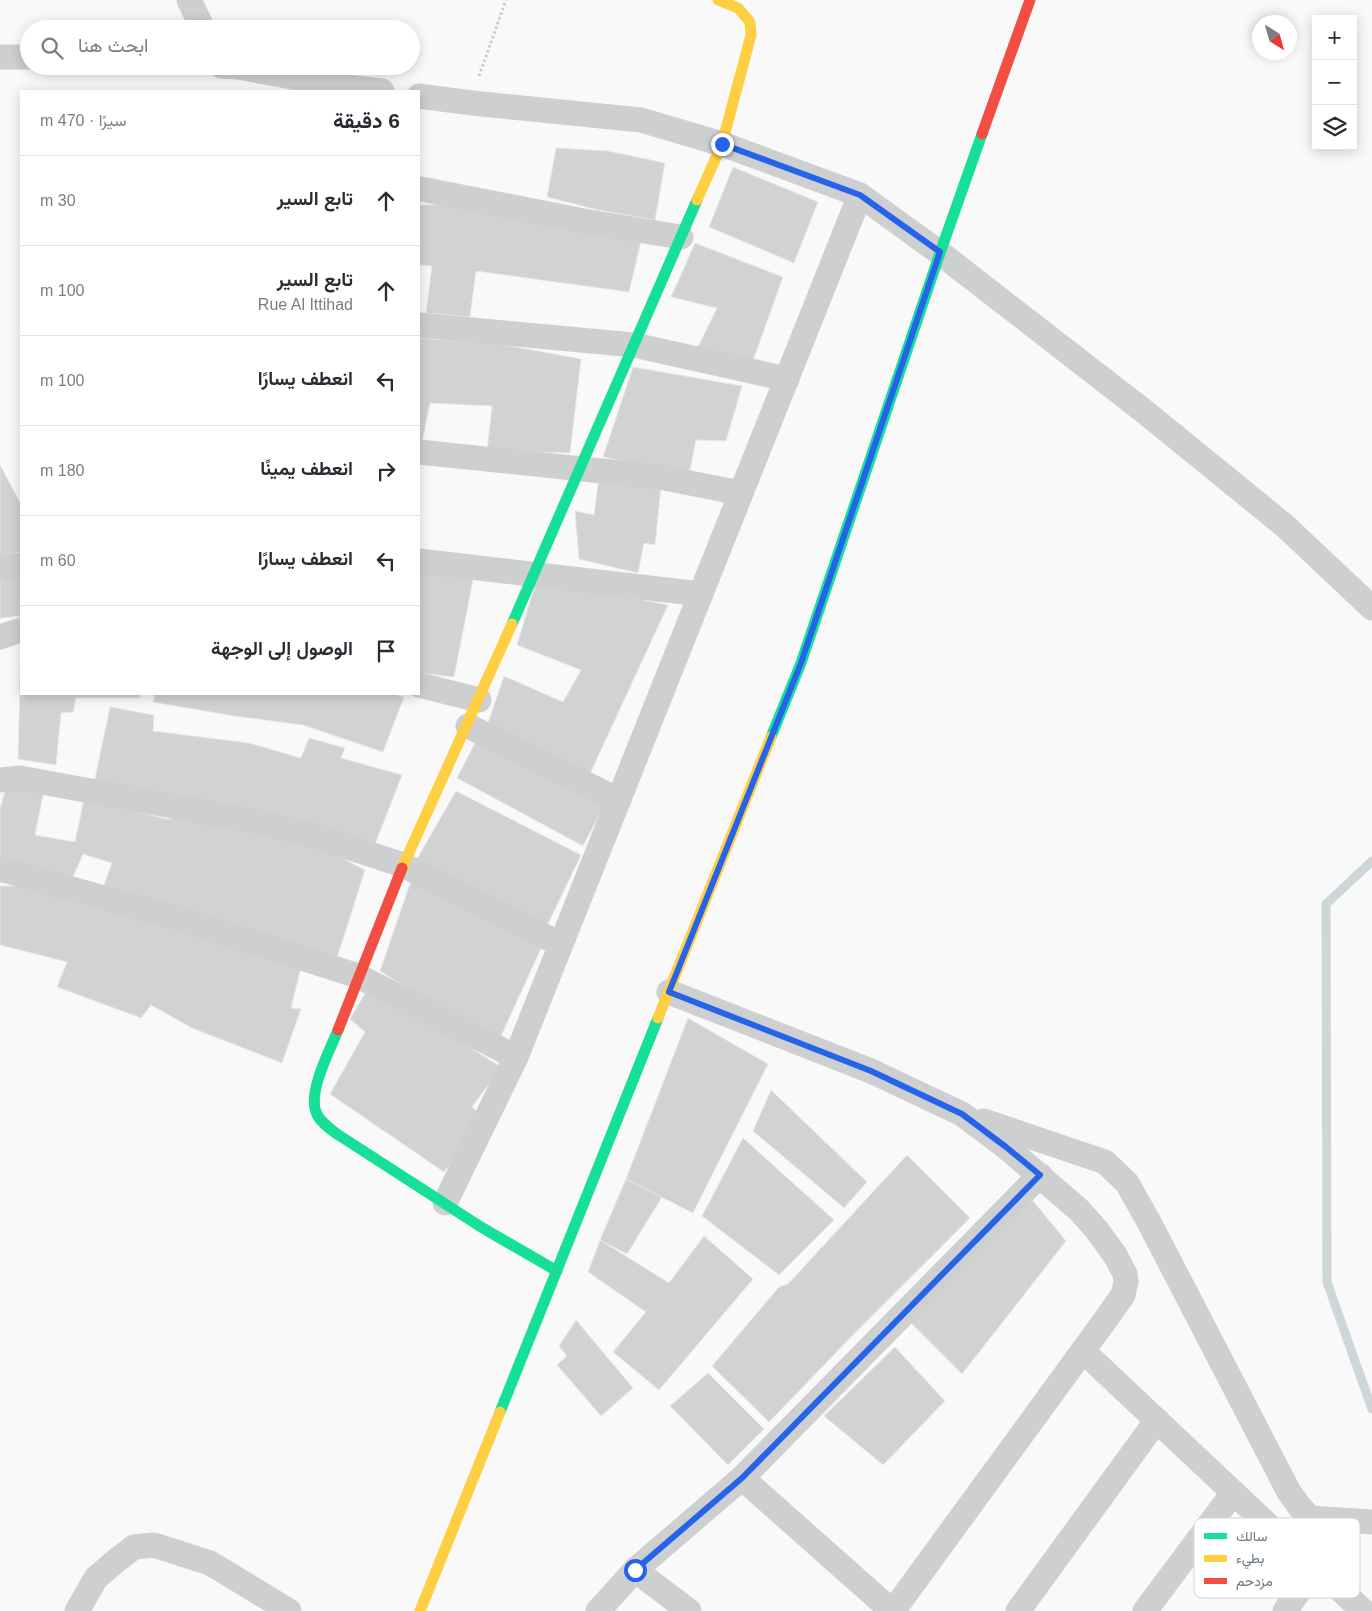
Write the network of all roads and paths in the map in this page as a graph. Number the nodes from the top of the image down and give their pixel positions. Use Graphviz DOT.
graph roads {
  1 [pos="189,0"];
  2 [pos="506,0"];
  3 [pos="718,0"];
  4 [pos="1030,0"];
  5 [pos="198,20"];
  6 [pos="0,57"];
  7 [pos="20,57"];
  8 [pos="283,75"];
  9 [pos="375,90"];
  10 [pos="420,96"];
  11 [pos="472,103"];
  12 [pos="722,144"];
  13 [pos="421,189"];
  14 [pos="860,195"];
  15 [pos="681,237"];
  16 [pos="940,252"];
  17 [pos="420,325"];
  18 [pos="634,345"];
  19 [pos="787,379"];
  20 [pos="420,452"];
  21 [pos="581,469"];
  22 [pos="741,493"];
  23 [pos="420,561"];
  24 [pos="20,565"];
  25 [pos="0,568"];
  26 [pos="533,574"];
  27 [pos="701,594"];
  28 [pos="1372,608"];
  29 [pos="20,630"];
  30 [pos="0,637"];
  31 [pos="420,685"];
  32 [pos="479,700"];
  33 [pos="468,726"];
  34 [pos="0,780"];
  35 [pos="619,800"];
  36 [pos="403,865"];
  37 [pos="0,869"];
  38 [pos="560,944"];
  39 [pos="358,976"];
  40 [pos="669,992"];
  41 [pos="516,1057"];
  42 [pos="962,1114"];
  43 [pos="1040,1175"];
  44 [pos="445,1203"];
  45 [pos="557,1271"];
  46 [pos="1083,1351"];
  47 [pos="1156,1420"];
  48 [pos="742,1478"];
  49 [pos="1233,1493"];
  50 [pos="1214,1518"];
  51 [pos="1260,1518"];
  52 [pos="1310,1518"];
  53 [pos="1194,1545"];
  54 [pos="635,1570"];
  55 [pos="1294,1598"];
  56 [pos="1349,1598"];
  57 [pos="77,1611"];
  58 [pos="288,1611"];
  59 [pos="420,1611"];
  60 [pos="598,1611"];
  61 [pos="689,1611"];
  62 [pos="893,1611"];
  63 [pos="1018,1611"];
  64 [pos="1145,1611"];
  65 [pos="1285,1611"];
  66 [pos="1363,1611"];
  1 -- 5 [label="street"];
  2 -- 11 [label="path"];
  3 -- 12 [label="street"];
  4 -- 16 [label="street"];
  6 -- 7 [label="street"];
  8 -- 9 [label="street"];
  10 -- 11 [label="street"];
  11 -- 12 [label="street"];
  12 -- 14 [label="street"];
  12 -- 15 [label="street"];
  13 -- 15 [label="street"];
  14 -- 16 [label="street"];
  14 -- 19 [label="street"];
  15 -- 18 [label="street"];
  16 -- 28 [label="street"];
  16 -- 40 [label="street"];
  17 -- 18 [label="street"];
  18 -- 19 [label="street"];
  18 -- 21 [label="street"];
  19 -- 22 [label="street"];
  20 -- 21 [label="street"];
  21 -- 22 [label="street"];
  21 -- 26 [label="street"];
  22 -- 27 [label="street"];
  23 -- 26 [label="street"];
  24 -- 25 [label="street"];
  26 -- 27 [label="street"];
  26 -- 32 [label="street"];
  27 -- 35 [label="street"];
  29 -- 30 [label="street"];
  31 -- 32 [label="street"];
  32 -- 33 [label="street"];
  33 -- 35 [label="street"];
  33 -- 36 [label="street"];
  34 -- 36 [label="street"];
  35 -- 38 [label="street"];
  36 -- 38 [label="street"];
  36 -- 39 [label="street"];
  37 -- 39 [label="street"];
  38 -- 41 [label="street"];
  39 -- 41 [label="street"];
  39 -- 44 [label="street"];
  40 -- 42 [label="street"];
  40 -- 45 [label="street"];
  41 -- 44 [label="street"];
  42 -- 43 [label="street"];
  42 -- 52 [label="street"];
  43 -- 46 [label="street"];
  43 -- 48 [label="street"];
  44 -- 45 [label="street"];
  45 -- 59 [label="street"];
  46 -- 47 [label="street"];
  46 -- 62 [label="street"];
  47 -- 49 [label="street"];
  47 -- 63 [label="street"];
  48 -- 54 [label="street"];
  48 -- 62 [label="street"];
  49 -- 50 [label="street"];
  49 -- 51 [label="street"];
  53 -- 64 [label="street"];
  54 -- 60 [label="street"];
  54 -- 61 [label="street"];
  55 -- 65 [label="street"];
  56 -- 66 [label="street"];
  57 -- 58 [label="street"];
}
